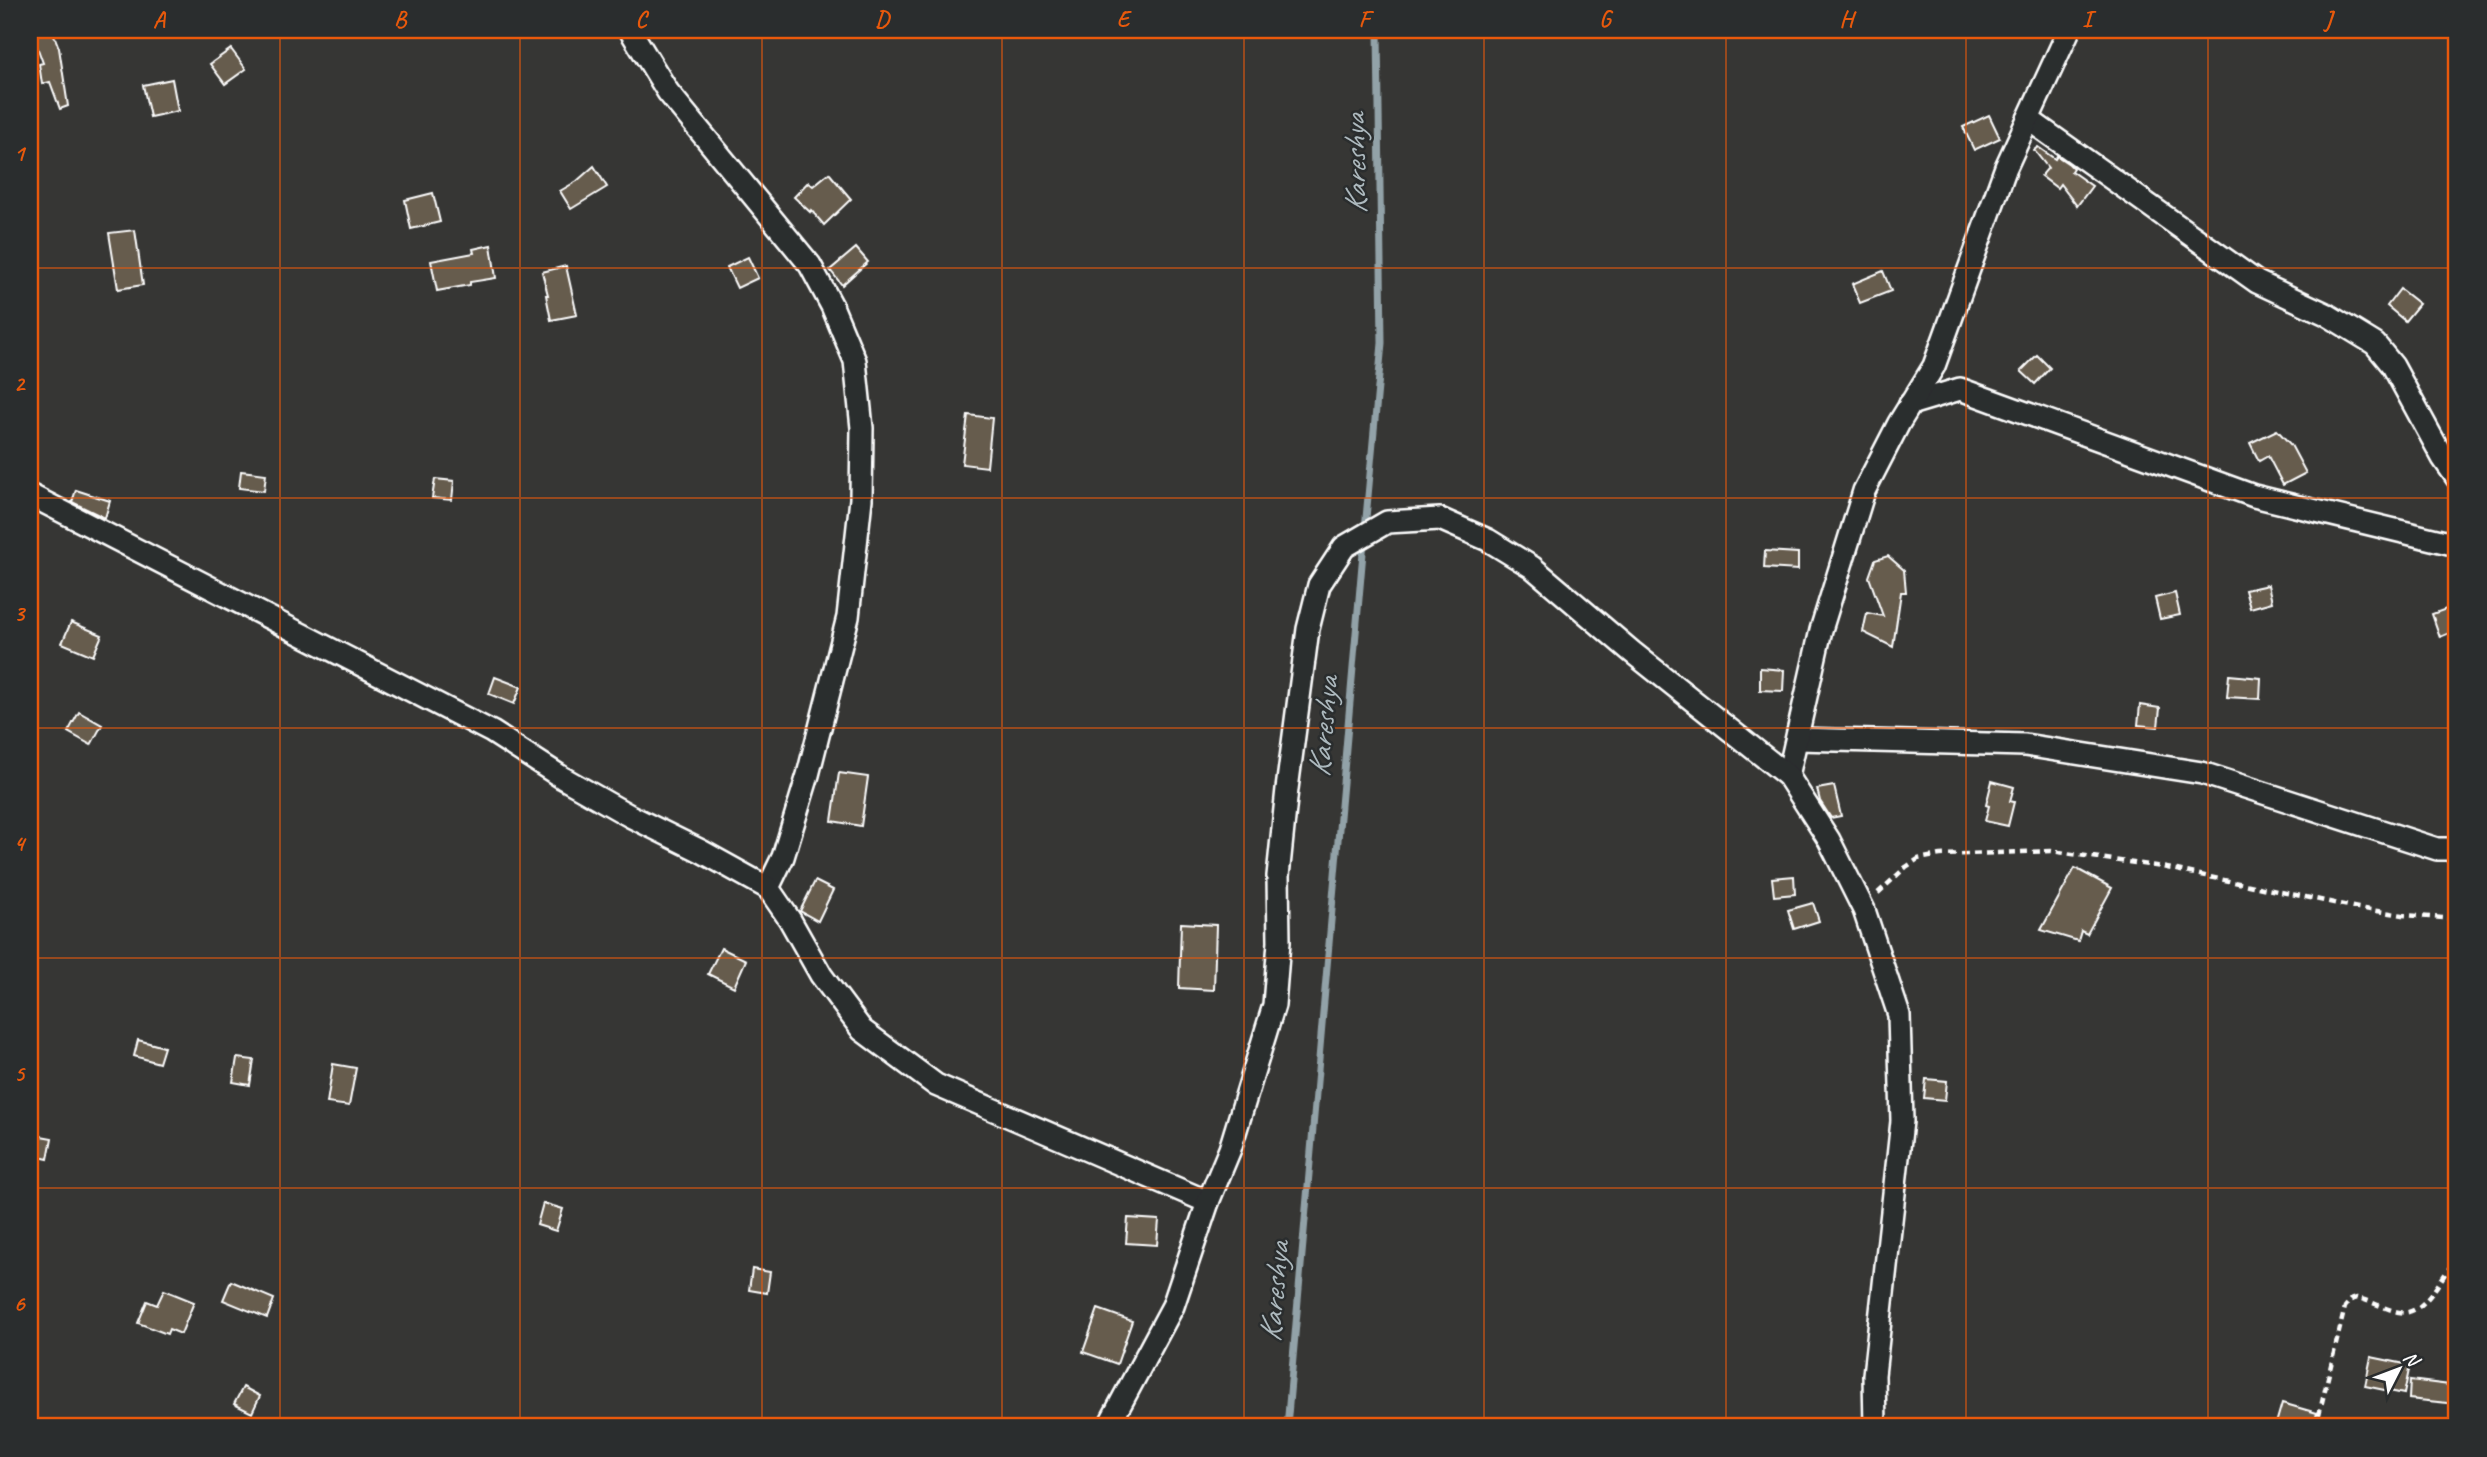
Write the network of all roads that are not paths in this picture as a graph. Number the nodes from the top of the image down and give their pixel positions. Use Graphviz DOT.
graph roads {
  1 [pos="630,30"];
  2 [pos="2069,30"];
  3 [pos="2028,119"];
  4 [pos="1910,404"];
  5 [pos="2457,478"];
  6 [pos="30,495"];
  7 [pos="2457,545"];
  8 [pos="1798,739"];
  9 [pos="1788,776"];
  10 [pos="2457,849"];
  11 [pos="768,888"];
  12 [pos="1208,1202"];
  13 [pos="1113,1424"];
  14 [pos="1875,1427"];
  1 -- 11 [label="street"];
  2 -- 3 [label="street"];
  3 -- 4 [label="street"];
  3 -- 5 [label="street"];
  4 -- 7 [label="street"];
  4 -- 8 [label="street"];
  6 -- 11 [label="street"];
  8 -- 9 [label="street"];
  8 -- 10 [label="street"];
  9 -- 12 [label="street"];
  9 -- 14 [label="street"];
  11 -- 12 [label="street"];
  12 -- 13 [label="street"];
}
